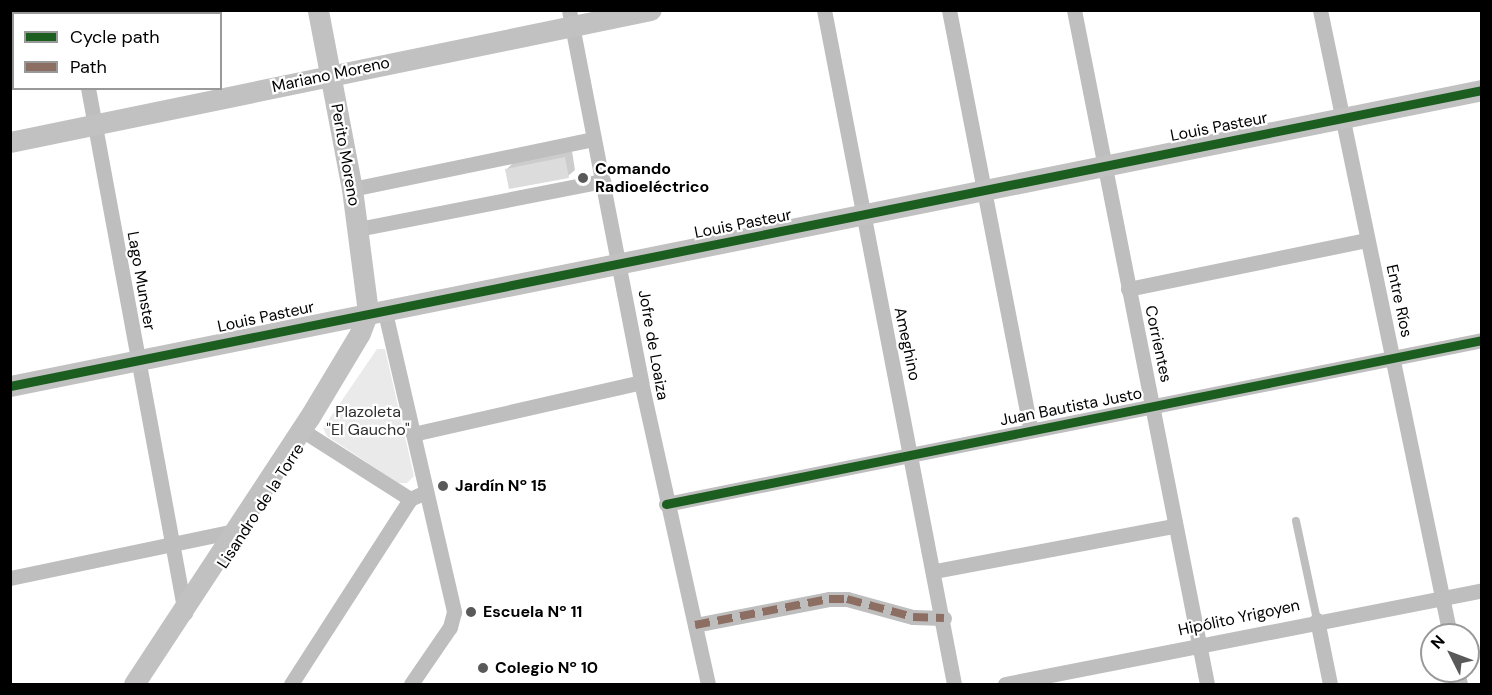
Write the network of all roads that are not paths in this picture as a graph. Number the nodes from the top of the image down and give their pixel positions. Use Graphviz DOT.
graph roads {
  1 [pos="318,10"];
  2 [pos="651,10"];
  3 [pos="824,10"];
  4 [pos="949,10"];
  5 [pos="1074,10"];
  6 [pos="1320,10"];
  7 [pos="571,18"];
  8 [pos="330,75"];
  9 [pos="88,90"];
  10 [pos="1482,90"];
  11 [pos="1342,118"];
  12 [pos="94,126"];
  13 [pos="594,140"];
  14 [pos="10,142"];
  15 [pos="1103,165"];
  16 [pos="603,181"];
  17 [pos="352,189"];
  18 [pos="984,189"];
  19 [pos="862,216"];
  20 [pos="358,229"];
  21 [pos="1367,240"];
  22 [pos="620,265"];
  23 [pos="1128,289"];
  24 [pos="385,311"];
  25 [pos="1482,340"];
  26 [pos="1393,358"];
  27 [pos="137,359"];
  28 [pos="641,382"];
  29 [pos="10,386"];
  30 [pos="1152,405"];
  31 [pos="1031,430"];
  32 [pos="308,434"];
  33 [pos="413,434"];
  34 [pos="911,455"];
  35 [pos="426,492"];
  36 [pos="410,499"];
  37 [pos="666,504"];
  38 [pos="1296,521"];
  39 [pos="1174,526"];
  40 [pos="235,531"];
  41 [pos="172,545"];
  42 [pos="935,571"];
  43 [pos="10,578"];
  44 [pos="1482,590"];
  45 [pos="1443,598"];
  46 [pos="186,616"];
  47 [pos="944,618"];
  48 [pos="1317,620"];
  49 [pos="1448,623"];
  50 [pos="695,625"];
  51 [pos="1199,644"];
  52 [pos="134,684"];
  53 [pos="146,684"];
  54 [pos="291,684"];
  55 [pos="411,684"];
  56 [pos="708,684"];
  57 [pos="954,684"];
  58 [pos="1005,684"];
  59 [pos="1207,684"];
  60 [pos="1330,684"];
  1 -- 8 [label="main road, Perito Moreno"];
  2 -- 7 [label="main road, Mariano Moreno"];
  3 -- 19 [label="street, Ameghino"];
  4 -- 18 [label="street"];
  5 -- 15 [label="street, Corrientes"];
  6 -- 11 [label="street, Entre Ríos"];
  7 -- 8 [label="main road, Mariano Moreno"];
  7 -- 13 [label="street, Jofre de Loaiza"];
  8 -- 12 [label="main road, Mariano Moreno"];
  8 -- 17 [label="main road, Perito Moreno"];
  9 -- 12 [label="street, Lago Munster"];
  10 -- 11 [label="main road, Louis Pasteur"];
  11 -- 15 [label="main road, Louis Pasteur"];
  11 -- 21 [label="street, Entre Ríos"];
  12 -- 14 [label="main road, Mariano Moreno"];
  12 -- 27 [label="street, Lago Munster"];
  13 -- 16 [label="street, Jofre de Loaiza"];
  13 -- 17 [label="street"];
  15 -- 18 [label="main road, Louis Pasteur"];
  15 -- 23 [label="street, Corrientes"];
  16 -- 20 [label="street"];
  16 -- 22 [label="street, Jofre de Loaiza"];
  17 -- 20 [label="main road, Perito Moreno"];
  18 -- 19 [label="main road, Louis Pasteur"];
  18 -- 31 [label="street"];
  19 -- 22 [label="main road, Louis Pasteur"];
  19 -- 34 [label="street, Ameghino"];
  20 -- 24 [label="main road, Perito Moreno"];
  21 -- 23 [label="street"];
  21 -- 26 [label="street, Entre Ríos"];
  22 -- 24 [label="main road, Louis Pasteur"];
  22 -- 28 [label="street, Jofre de Loaiza"];
  23 -- 30 [label="street, Corrientes"];
  24 -- 27 [label="main road, Louis Pasteur"];
  24 -- 32 [label="main road, Lisandro de la Torre"];
  24 -- 33 [label="street, Perito Moreno"];
  24 -- 40 [label="main road, Lisandro de la Torre"];
  25 -- 26 [label="street, Juan Bautista Justo"];
  26 -- 30 [label="street, Juan Bautista Justo"];
  26 -- 45 [label="street, Entre Ríos"];
  27 -- 29 [label="main road, Louis Pasteur"];
  27 -- 41 [label="street, Lago Munster"];
  28 -- 33 [label="street"];
  28 -- 37 [label="street, Jofre de Loaiza"];
  30 -- 31 [label="street, Juan Bautista Justo"];
  30 -- 39 [label="street, Corrientes"];
  31 -- 34 [label="street, Juan Bautista Justo"];
  32 -- 36 [label="street"];
  32 -- 46 [label="main road, Lisandro de la Torre"];
  33 -- 35 [label="street, Perito Moreno"];
  34 -- 37 [label="street, Juan Bautista Justo"];
  34 -- 42 [label="street, Ameghino"];
  35 -- 36 [label="street"];
  35 -- 55 [label="street, Perito Moreno"];
  36 -- 54 [label="street"];
  37 -- 50 [label="street, Jofre de Loaiza"];
  38 -- 48 [label="lane"];
  39 -- 42 [label="street"];
  39 -- 51 [label="street, Corrientes"];
  40 -- 41 [label="street"];
  40 -- 46 [label="main road, Lisandro de la Torre"];
  41 -- 43 [label="street"];
  41 -- 46 [label="street, Lago Munster"];
  42 -- 47 [label="street, Ameghino"];
  44 -- 45 [label="street, Hipólito Yrigoyen"];
  45 -- 48 [label="street, Hipólito Yrigoyen"];
  45 -- 49 [label="street, Entre Ríos"];
  46 -- 52 [label="main road, Lisandro de la Torre"];
  46 -- 53 [label="main road, Lisandro de la Torre"];
  47 -- 50 [label="street"];
  47 -- 57 [label="street, Ameghino"];
  48 -- 51 [label="street, Hipólito Yrigoyen"];
  48 -- 60 [label="street"];
  50 -- 56 [label="street, Jofre de Loaiza"];
  51 -- 58 [label="street, Hipólito Yrigoyen"];
  51 -- 59 [label="street, Corrientes"];
}
